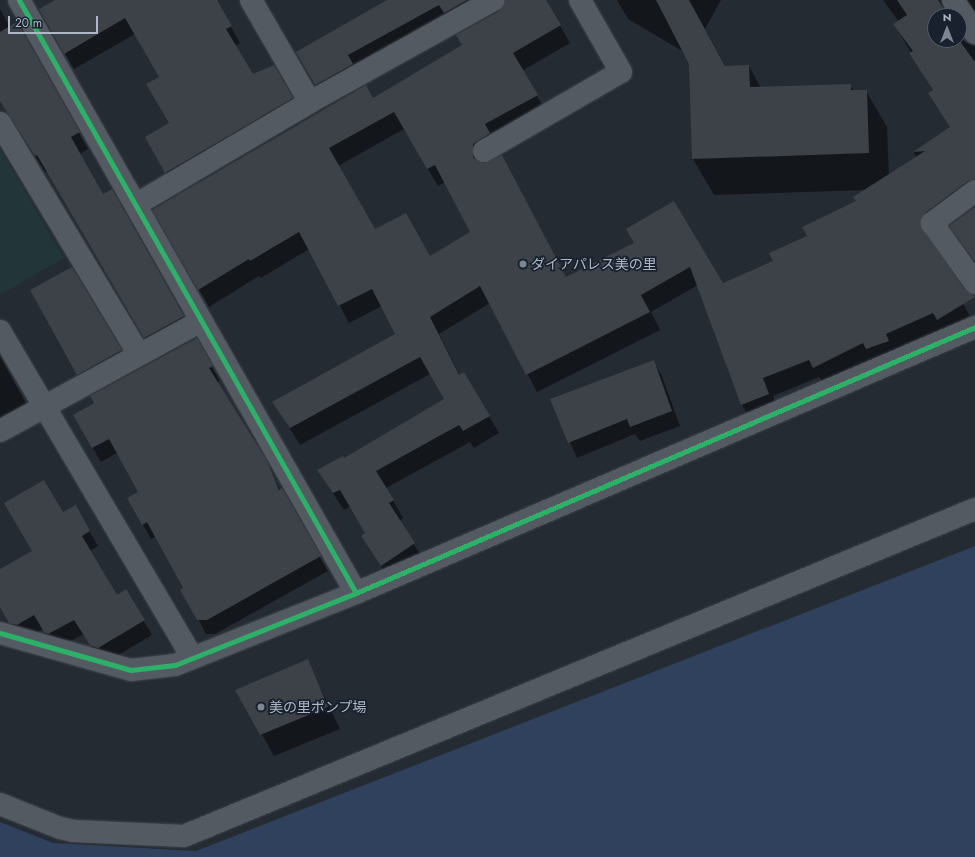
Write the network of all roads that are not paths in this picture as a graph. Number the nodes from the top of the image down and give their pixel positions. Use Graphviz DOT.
graph roads {
  1 [pos="19,0"];
  2 [pos="251,0"];
  3 [pos="494,0"];
  4 [pos="580,0"];
  5 [pos="953,0"];
  6 [pos="975,33"];
  7 [pos="310,102"];
  8 [pos="0,123"];
  9 [pos="484,151"];
  10 [pos="975,191"];
  11 [pos="137,204"];
  12 [pos="975,283"];
  13 [pos="201,321"];
  14 [pos="975,327"];
  15 [pos="0,331"];
  16 [pos="138,354"];
  17 [pos="45,406"];
  18 [pos="0,431"];
  19 [pos="975,509"];
  20 [pos="356,593"];
  21 [pos="0,633"];
  22 [pos="192,657"];
  23 [pos="0,804"];
  1 -- 11 [label="street"];
  2 -- 7 [label="street"];
  3 -- 7 [label="street"];
  4 -- 9 [label="street"];
  5 -- 6 [label="street"];
  7 -- 11 [label="street"];
  8 -- 16 [label="street"];
  10 -- 12 [label="street"];
  11 -- 13 [label="street"];
  13 -- 16 [label="street"];
  13 -- 20 [label="street"];
  14 -- 20 [label="street"];
  15 -- 17 [label="street"];
  16 -- 17 [label="street"];
  17 -- 18 [label="street"];
  17 -- 22 [label="street"];
  19 -- 23 [label="street"];
  20 -- 22 [label="street"];
  21 -- 22 [label="street"];
}
